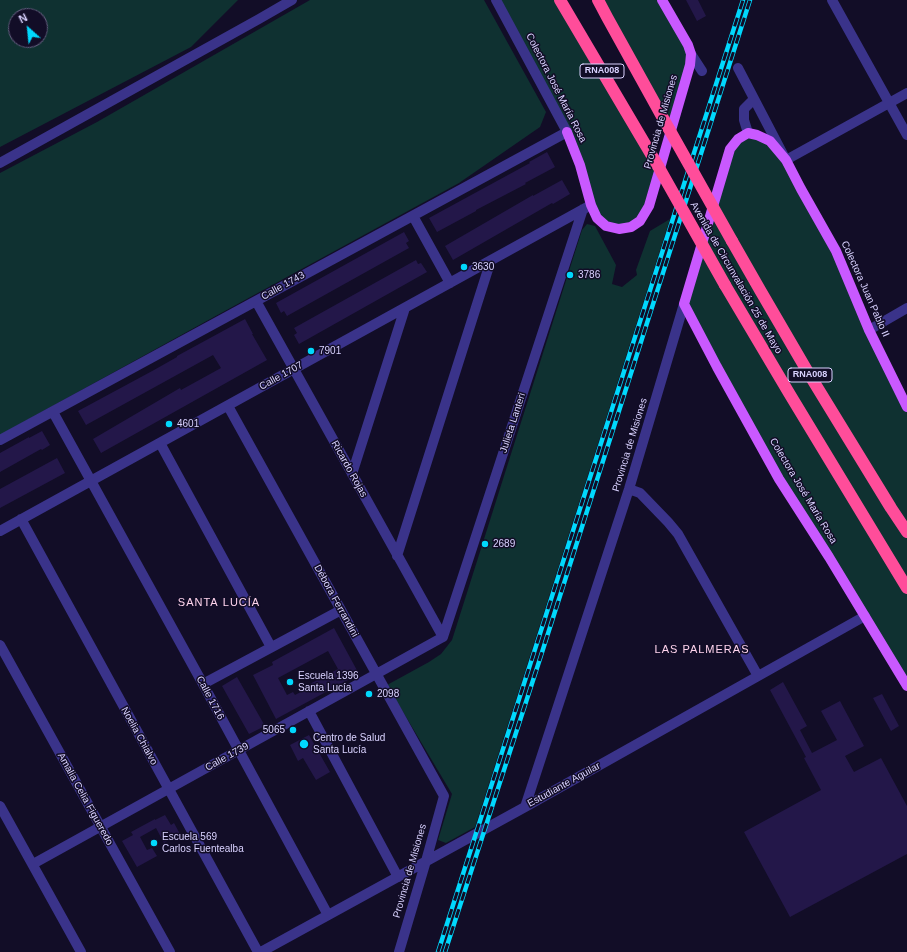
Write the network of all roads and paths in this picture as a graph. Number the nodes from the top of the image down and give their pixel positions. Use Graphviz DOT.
graph roads {
  1 [pos="292,0"];
  2 [pos="496,0"];
  3 [pos="560,0"];
  4 [pos="598,0"];
  5 [pos="662,0"];
  6 [pos="832,0"];
  7 [pos="690,49"];
  8 [pos="738,68"];
  9 [pos="702,71"];
  10 [pos="907,93"];
  11 [pos="754,99"];
  12 [pos="889,103"];
  13 [pos="567,132"];
  14 [pos="748,134"];
  15 [pos="907,135"];
  16 [pos="786,160"];
  17 [pos="0,163"];
  18 [pos="649,206"];
  19 [pos="587,207"];
  20 [pos="413,216"];
  21 [pos="491,260"];
  22 [pos="450,283"];
  23 [pos="256,301"];
  24 [pos="684,304"];
  25 [pos="405,308"];
  26 [pos="907,308"];
  27 [pos="869,330"];
  28 [pos="294,369"];
  29 [pos="228,406"];
  30 [pos="907,407"];
  31 [pos="53,412"];
  32 [pos="0,440"];
  33 [pos="160,443"];
  34 [pos="352,474"];
  35 [pos="91,481"];
  36 [pos="629,489"];
  37 [pos="21,519"];
  38 [pos="0,531"];
  39 [pos="907,532"];
  40 [pos="397,556"];
  41 [pos="907,588"];
  42 [pos="341,610"];
  43 [pos="865,616"];
  44 [pos="443,637"];
  45 [pos="0,645"];
  46 [pos="271,648"];
  47 [pos="376,674"];
  48 [pos="758,676"];
  49 [pos="203,684"];
  50 [pos="907,686"];
  51 [pos="309,711"];
  52 [pos="238,751"];
  53 [pos="169,789"];
  54 [pos="444,796"];
  55 [pos="0,806"];
  56 [pos="525,807"];
  57 [pos="100,827"];
  58 [pos="426,861"];
  59 [pos="32,864"];
  60 [pos="398,877"];
  61 [pos="328,915"];
  62 [pos="82,952"];
  63 [pos="170,952"];
  64 [pos="258,952"];
  65 [pos="261,952"];
  66 [pos="399,952"];
  1 -- 17 [label="street"];
  2 -- 13 [label="street, Colectora José María Rosa"];
  3 -- 41 [label="highway, Avenida de Circunvalación 25 de Mayo / RNA008, bridge"];
  4 -- 39 [label="highway, Avenida de Circunvalación 25 de Mayo / RNA008, bridge"];
  5 -- 7 [label="main road"];
  6 -- 12 [label="street"];
  7 -- 9 [label="street"];
  7 -- 18 [label="main road, Provincia de Misiones"];
  8 -- 11 [label="street, Colectora Juan Pablo II"];
  10 -- 12 [label="street"];
  11 -- 14 [label="street"];
  11 -- 16 [label="street, Colectora Juan Pablo II"];
  12 -- 15 [label="street"];
  12 -- 16 [label="street"];
  13 -- 19 [label="main road, Colectora José María Rosa"];
  13 -- 20 [label="street, Calle 1743"];
  14 -- 16 [label="main road, Colectora Juan Pablo II"];
  14 -- 24 [label="main road, Provincia de Misiones"];
  16 -- 27 [label="main road, Colectora Juan Pablo II"];
  18 -- 19 [label="main road, Colectora José María Rosa"];
  19 -- 21 [label="street, Calle 1707"];
  19 -- 44 [label="street, Julieta Lanteri"];
  20 -- 22 [label="street"];
  20 -- 23 [label="street, Calle 1743"];
  21 -- 22 [label="street, Calle 1707"];
  21 -- 40 [label="street"];
  22 -- 25 [label="street, Calle 1707"];
  23 -- 28 [label="street, Ricardo Rojas"];
  23 -- 31 [label="street, Calle 1743"];
  24 -- 36 [label="street, Provincia de Misiones"];
  24 -- 43 [label="main road, Colectora José María Rosa"];
  25 -- 28 [label="street, Calle 1707"];
  25 -- 34 [label="street"];
  26 -- 27 [label="street"];
  27 -- 30 [label="main road, Colectora Juan Pablo II"];
  28 -- 29 [label="street, Calle 1707"];
  28 -- 34 [label="street, Ricardo Rojas"];
  29 -- 33 [label="street, Calle 1707"];
  29 -- 42 [label="street, Débora Ferrandini"];
  31 -- 32 [label="street, Calle 1743"];
  31 -- 35 [label="street, Calle 1716"];
  33 -- 35 [label="street, Calle 1707"];
  33 -- 46 [label="street"];
  34 -- 40 [label="street, Ricardo Rojas"];
  35 -- 37 [label="street, Calle 1707"];
  35 -- 49 [label="street, Calle 1716"];
  36 -- 48 [label="street"];
  36 -- 56 [label="street, Provincia de Misiones"];
  37 -- 38 [label="street, Calle 1707"];
  37 -- 53 [label="street, Noelia Chialvo"];
  40 -- 44 [label="street, Ricardo Rojas"];
  42 -- 46 [label="street"];
  42 -- 47 [label="street, Débora Ferrandini"];
  43 -- 48 [label="street, Estudiante Aguilar"];
  43 -- 50 [label="main road, Colectora José María Rosa"];
  44 -- 47 [label="street, Calle 1739"];
  45 -- 57 [label="street, Amalia Celia Figueredo"];
  46 -- 49 [label="street"];
  47 -- 51 [label="street, Calle 1739"];
  47 -- 54 [label="street, Débora Ferrandini"];
  48 -- 56 [label="street, Estudiante Aguilar"];
  49 -- 52 [label="street, Calle 1716"];
  51 -- 52 [label="street, Calle 1739"];
  51 -- 60 [label="street"];
  52 -- 53 [label="street, Calle 1739"];
  52 -- 61 [label="street, Calle 1716"];
  53 -- 57 [label="street, Calle 1739"];
  53 -- 64 [label="street, Noelia Chialvo"];
  54 -- 58 [label="street, Provincia de Misiones"];
  55 -- 59 [label="street"];
  56 -- 58 [label="street, Estudiante Aguilar"];
  57 -- 59 [label="street, Calle 1739"];
  57 -- 63 [label="street, Amalia Celia Figueredo"];
  58 -- 60 [label="street, Estudiante Aguilar"];
  58 -- 66 [label="street, Provincia de Misiones"];
  59 -- 62 [label="street"];
  60 -- 61 [label="street, Estudiante Aguilar"];
  61 -- 65 [label="street, Estudiante Aguilar"];
}
